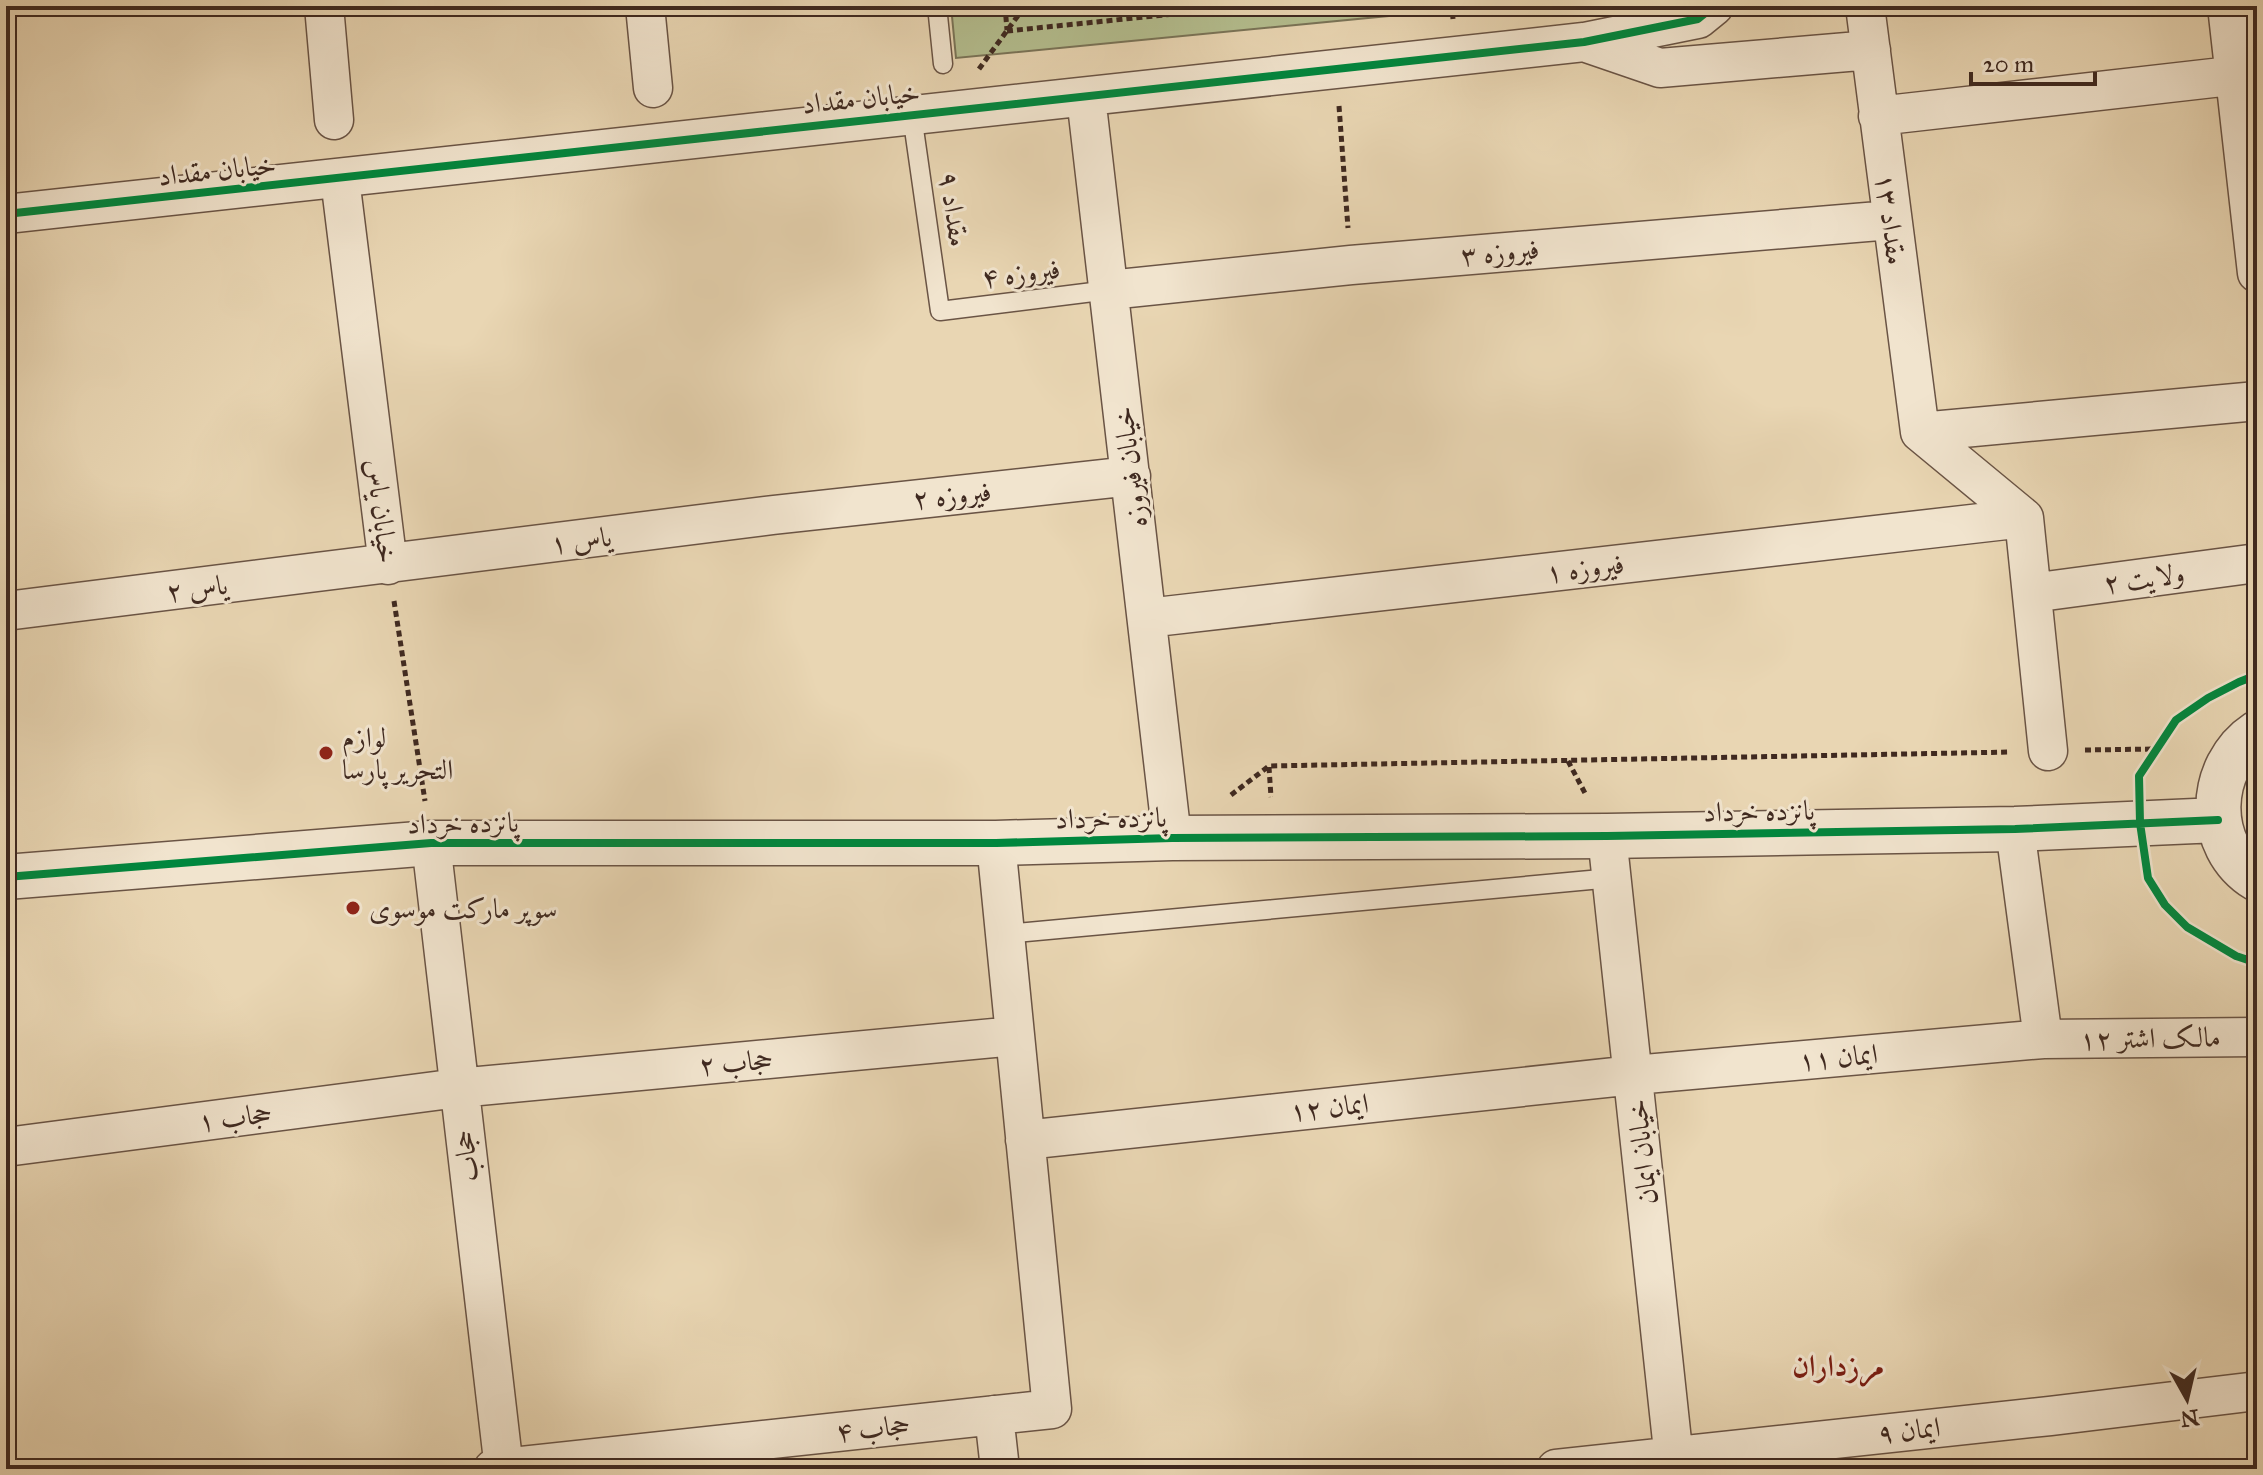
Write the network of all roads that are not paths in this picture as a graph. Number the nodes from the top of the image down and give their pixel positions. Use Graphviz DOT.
graph roads {
  1 [pos="324,6"];
  2 [pos="645,6"];
  3 [pos="937,6"];
  4 [pos="1714,6"];
  5 [pos="1865,6"];
  6 [pos="2227,6"];
  7 [pos="1584,42"];
  8 [pos="1871,50"];
  9 [pos="943,64"];
  10 [pos="2246,74"];
  11 [pos="653,88"];
  12 [pos="1086,97"];
  13 [pos="912,115"];
  14 [pos="1878,116"];
  15 [pos="334,120"];
  16 [pos="340,179"];
  17 [pos="6,214"];
  18 [pos="1891,220"];
  19 [pos="2257,273"];
  20 [pos="1109,290"];
  21 [pos="940,311"];
  22 [pos="2257,401"];
  23 [pos="1920,432"];
  24 [pos="1131,476"];
  25 [pos="773,515"];
  26 [pos="2024,518"];
  27 [pos="2257,563"];
  28 [pos="388,565"];
  29 [pos="2032,593"];
  30 [pos="6,611"];
  31 [pos="1147,618"];
  32 [pos="2257,733"];
  33 [pos="2048,751"];
  34 [pos="2218,820"];
  35 [pos="2015,829"];
  36 [pos="1172,838"];
  37 [pos="431,843"];
  38 [pos="996,843"];
  39 [pos="1609,857"];
  40 [pos="6,877"];
  41 [pos="2257,879"];
  42 [pos="1005,934"];
  43 [pos="1015,1036"];
  44 [pos="2257,1037"];
  45 [pos="2043,1039"];
  46 [pos="1634,1075"];
  47 [pos="458,1088"];
  48 [pos="1025,1140"];
  49 [pos="9,1147"];
  50 [pos="2257,1391"];
  51 [pos="994,1415"];
  52 [pos="1674,1462"];
  53 [pos="500,1469"];
  54 [pos="1000,1469"];
  55 [pos="1556,1469"];
  1 -- 15 [label="street"];
  2 -- 11 [label="street"];
  3 -- 9 [label="lane"];
  4 -- 7 [label="street, خیابان مقداد"];
  5 -- 8 [label="street, مقداد ۱۳"];
  6 -- 10 [label="street"];
  7 -- 8 [label="street"];
  7 -- 12 [label="street, خیابان مقداد"];
  8 -- 14 [label="street, مقداد ۱۳"];
  10 -- 14 [label="street"];
  10 -- 19 [label="street"];
  12 -- 13 [label="street, خیابان مقداد"];
  12 -- 20 [label="street, خیابان فیروزه"];
  13 -- 16 [label="street, خیابان مقداد"];
  13 -- 21 [label="lane, مقداد ۹"];
  14 -- 18 [label="street, مقداد ۱۳"];
  16 -- 17 [label="street, خیابان مقداد"];
  16 -- 28 [label="street, خیابان یاس"];
  18 -- 20 [label="street, فیروزه ۳"];
  18 -- 23 [label="street, مقداد ۱۳"];
  20 -- 21 [label="lane, فیروزه ۴"];
  20 -- 24 [label="street, خیابان فیروزه"];
  22 -- 23 [label="street"];
  23 -- 26 [label="street"];
  24 -- 25 [label="street, فیروزه ۲"];
  24 -- 31 [label="street, خیابان فیروزه"];
  25 -- 28 [label="street, یاس ۱"];
  26 -- 29 [label="street"];
  26 -- 31 [label="street, فیروزه ۱"];
  27 -- 29 [label="street, ولایت ۲"];
  28 -- 30 [label="street, یاس ۲"];
  29 -- 33 [label="street"];
  31 -- 36 [label="street, خیابان فیروزه"];
  32 -- 34 [label="street"];
  34 -- 35 [label="street, پانزده خرداد"];
  34 -- 41 [label="street"];
  35 -- 39 [label="street, پانزده خرداد"];
  35 -- 45 [label="street"];
  36 -- 38 [label="street, پانزده خرداد"];
  36 -- 39 [label="street, پانزده خرداد"];
  37 -- 38 [label="street, پانزده خرداد"];
  37 -- 40 [label="street, پانزده خرداد"];
  37 -- 47 [label="street, حجاب"];
  38 -- 42 [label="street"];
  39 -- 42 [label="lane"];
  39 -- 46 [label="street, خیابان ایمان"];
  42 -- 43 [label="street"];
  43 -- 47 [label="street, حجاب ۲"];
  43 -- 48 [label="street"];
  44 -- 45 [label="street, مالک اشتر ۱۲"];
  45 -- 46 [label="street, ایمان ۱۱"];
  46 -- 48 [label="street, ایمان ۱۲"];
  46 -- 52 [label="street, خیابان ایمان"];
  47 -- 49 [label="street, حجاب ۱"];
  47 -- 53 [label="street, حجاب"];
  48 -- 51 [label="street, حجاب ۴"];
  50 -- 52 [label="street, ایمان ۹"];
  51 -- 53 [label="street, حجاب ۴"];
  51 -- 54 [label="street"];
  52 -- 55 [label="street, ایمان ۹"];
}
